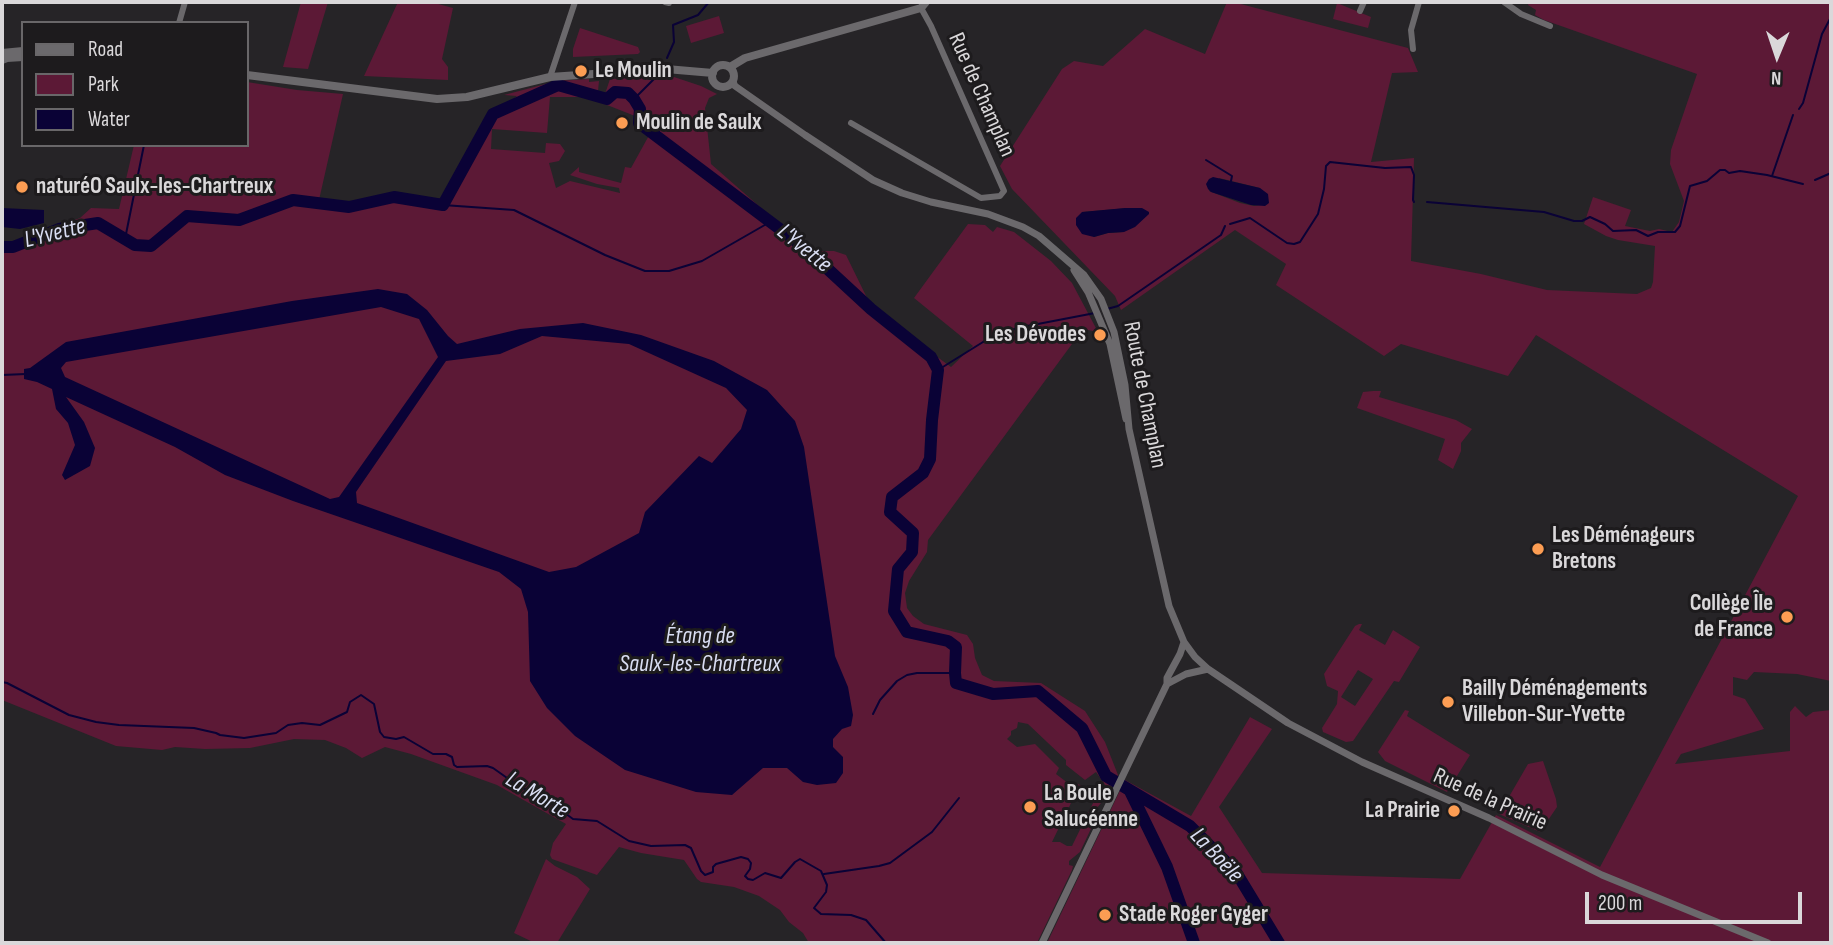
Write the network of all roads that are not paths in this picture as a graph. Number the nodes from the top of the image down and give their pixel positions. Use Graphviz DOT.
graph roads {
  1 [pos="185,2"];
  2 [pos="575,2"];
  3 [pos="1364,2"];
  4 [pos="1419,2"];
  5 [pos="1504,2"];
  6 [pos="923,5"];
  7 [pos="1360,11"];
  8 [pos="180,21"];
  9 [pos="1550,26"];
  10 [pos="2,48"];
  11 [pos="1413,49"];
  12 [pos="11,51"];
  13 [pos="21,51"];
  14 [pos="2,53"];
  15 [pos="21,57"];
  16 [pos="2,60"];
  17 [pos="730,67"];
  18 [pos="713,74"];
  19 [pos="248,75"];
  20 [pos="550,77"];
  21 [pos="733,82"];
  22 [pos="851,122"];
  23 [pos="1184,642"];
  24 [pos="1208,669"];
  25 [pos="1167,684"];
  26 [pos="1042,943"];
  27 [pos="1768,943"];
  1 -- 8 [label="street"];
  2 -- 20 [label="street"];
  3 -- 7 [label="street"];
  4 -- 11 [label="street"];
  5 -- 9 [label="street"];
  6 -- 17 [label="main road"];
  6 -- 22 [label="street, Rue de Champlan"];
  10 -- 12 [label="street"];
  12 -- 13 [label="main road"];
  12 -- 14 [label="main road"];
  15 -- 16 [label="main road"];
  17 -- 18 [label="main road"];
  17 -- 21 [label="main road"];
  18 -- 20 [label="main road"];
  18 -- 21 [label="main road"];
  19 -- 20 [label="main road"];
  21 -- 23 [label="street, Route de Champlan"];
  23 -- 24 [label="street, Route de Champlan"];
  23 -- 25 [label="street"];
  24 -- 25 [label="street"];
  24 -- 27 [label="street, Rue de la Prairie"];
  25 -- 26 [label="street"];
}
